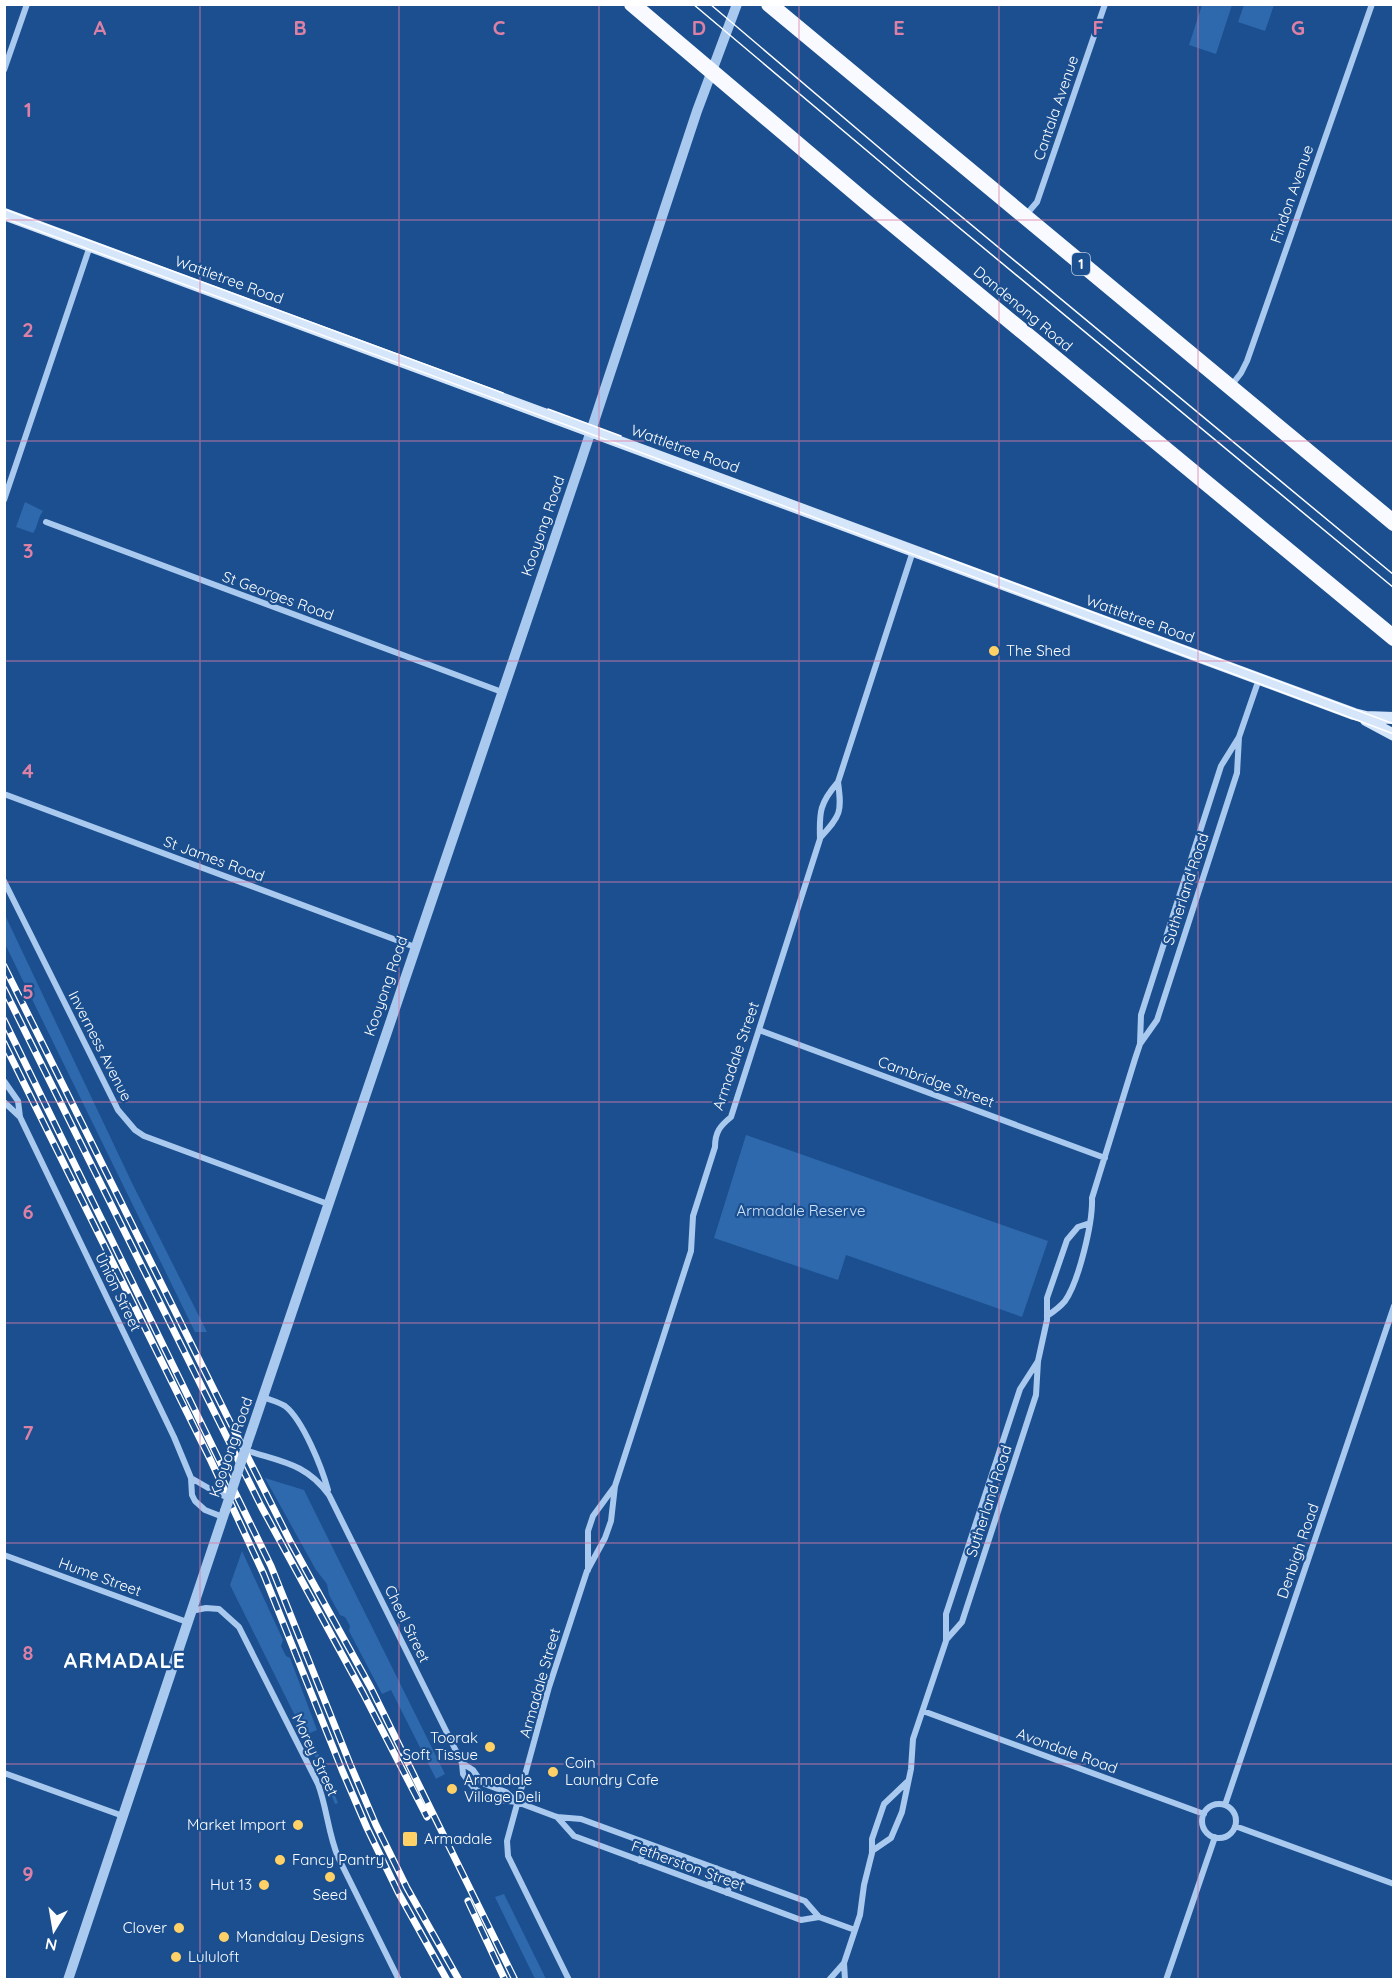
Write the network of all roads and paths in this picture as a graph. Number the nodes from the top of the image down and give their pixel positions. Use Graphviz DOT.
graph roads {
  1 [pos="27,4"];
  2 [pos="632,4"];
  3 [pos="737,4"];
  4 [pos="769,4"];
  5 [pos="1105,4"];
  6 [pos="1372,4"];
  7 [pos="4,70"];
  8 [pos="712,71"];
  9 [pos="4,214"];
  10 [pos="1024,217"];
  11 [pos="90,245"];
  12 [pos="1230,388"];
  13 [pos="591,430"];
  14 [pos="4,500"];
  15 [pos="46,522"];
  16 [pos="1394,523"];
  17 [pos="913,550"];
  18 [pos="1394,638"];
  19 [pos="1259,679"];
  20 [pos="502,692"];
  21 [pos="1354,714"];
  22 [pos="1394,718"];
  23 [pos="1394,735"];
  24 [pos="1239,737"];
  25 [pos="838,782"];
  26 [pos="4,794"];
  27 [pos="820,839"];
  28 [pos="4,881"];
  29 [pos="416,947"];
  30 [pos="759,1030"];
  31 [pos="1140,1044"];
  32 [pos="4,1081"];
  33 [pos="4,1102"];
  34 [pos="20,1117"];
  35 [pos="1106,1158"];
  36 [pos="328,1204"];
  37 [pos="1090,1223"];
  38 [pos="1394,1305"];
  39 [pos="1047,1316"];
  40 [pos="1038,1361"];
  41 [pos="263,1397"];
  42 [pos="248,1449"];
  43 [pos="191,1478"];
  44 [pos="615,1486"];
  45 [pos="329,1495"];
  46 [pos="229,1498"];
  47 [pos="224,1514"];
  48 [pos="4,1555"];
  49 [pos="588,1571"];
  50 [pos="189,1616"];
  51 [pos="946,1641"];
  52 [pos="922,1711"];
  53 [pos="462,1763"];
  54 [pos="4,1773"];
  55 [pos="908,1782"];
  56 [pos="517,1802"];
  57 [pos="1225,1805"];
  58 [pos="1204,1814"];
  59 [pos="123,1816"];
  60 [pos="557,1817"];
  61 [pos="1235,1826"];
  62 [pos="1215,1837"];
  63 [pos="647,1843"];
  64 [pos="872,1851"];
  65 [pos="640,1861"];
  66 [pos="716,1868"];
  67 [pos="734,1874"];
  68 [pos="1394,1884"];
  69 [pos="709,1886"];
  70 [pos="727,1893"];
  71 [pos="819,1917"];
  72 [pos="855,1930"];
  73 [pos="844,1963"];
  74 [pos="68,1980"];
  75 [pos="399,1980"];
  76 [pos="569,1980"];
  77 [pos="829,1980"];
  78 [pos="845,1980"];
  79 [pos="1166,1980"];
  1 -- 7 [label="street"];
  2 -- 8 [label="highway, Dandenong Road"];
  3 -- 8 [label="street, Kooyong Road"];
  4 -- 10 [label="highway, 1"];
  5 -- 10 [label="street, Cantala Avenue"];
  6 -- 12 [label="street, Findon Avenue"];
  8 -- 13 [label="street, Kooyong Road"];
  8 -- 18 [label="highway, Dandenong Road"];
  9 -- 11 [label="main road, Wattletree Road"];
  10 -- 12 [label="highway, 1"];
  11 -- 13 [label="main road, Wattletree Road"];
  11 -- 14 [label="street"];
  12 -- 16 [label="highway, 1"];
  13 -- 17 [label="main road, Wattletree Road"];
  13 -- 20 [label="street, Kooyong Road"];
  15 -- 20 [label="street, St Georges Road"];
  17 -- 19 [label="main road, Wattletree Road"];
  17 -- 25 [label="street, Armadale Street"];
  19 -- 21 [label="main road, Wattletree Road"];
  19 -- 24 [label="street, Sutherland Road"];
  20 -- 29 [label="street, Kooyong Road"];
  21 -- 22 [label="main road, Wattletree Road"];
  21 -- 23 [label="main road, Wattletree Road"];
  24 -- 31 [label="street, Sutherland Road"];
  24 -- 31 [label="street, Sutherland Road"];
  25 -- 27 [label="street, Armadale Street"];
  25 -- 27 [label="street, Armadale Street"];
  26 -- 29 [label="street, St James Road"];
  27 -- 30 [label="street, Armadale Street"];
  28 -- 36 [label="street, Inverness Avenue"];
  29 -- 36 [label="street, Kooyong Road"];
  30 -- 35 [label="street, Cambridge Street"];
  30 -- 44 [label="street, Armadale Street"];
  31 -- 35 [label="street, Sutherland Road"];
  32 -- 34 [label="street, Union Street"];
  33 -- 34 [label="street, Union Street"];
  34 -- 43 [label="street, Union Street"];
  35 -- 37 [label="street, Sutherland Road"];
  36 -- 41 [label="street, Kooyong Road"];
  37 -- 39 [label="street, Sutherland Road"];
  37 -- 39 [label="street, Sutherland Road"];
  38 -- 57 [label="street, Denbigh Road"];
  39 -- 40 [label="street, Sutherland Road"];
  40 -- 51 [label="street, Sutherland Road"];
  40 -- 51 [label="street, Sutherland Road"];
  41 -- 42 [label="street, Kooyong Road"];
  41 -- 45 [label="street, Cheel Street"];
  42 -- 45 [label="street, Cheel Street"];
  42 -- 46 [label="street, Kooyong Road, bridge"];
  43 -- 46 [label="street, bridge"];
  43 -- 47 [label="street, Union Street"];
  44 -- 49 [label="street, Armadale Street"];
  44 -- 49 [label="street, Armadale Street"];
  45 -- 53 [label="street, Cheel Street"];
  46 -- 47 [label="street, Kooyong Road, bridge"];
  47 -- 50 [label="street, Kooyong Road"];
  48 -- 50 [label="street, Hume Street"];
  49 -- 56 [label="street, Armadale Street"];
  50 -- 59 [label="street, Kooyong Road"];
  50 -- 75 [label="street, Morey Street"];
  51 -- 52 [label="street, Sutherland Road"];
  52 -- 55 [label="street, Sutherland Road"];
  52 -- 58 [label="street, Avondale Road"];
  53 -- 56 [label="street, Cheel Street"];
  53 -- 56 [label="street, Cheel Street"];
  54 -- 59 [label="street"];
  55 -- 64 [label="street"];
  55 -- 64 [label="street, Sutherland Road"];
  56 -- 60 [label="street, Fetherston Street"];
  56 -- 76 [label="street"];
  57 -- 58 [label="street"];
  57 -- 61 [label="street"];
  58 -- 62 [label="street"];
  59 -- 74 [label="street, Kooyong Road"];
  60 -- 63 [label="street, Fetherston Street"];
  60 -- 65 [label="street, Fetherston Street"];
  61 -- 62 [label="street"];
  61 -- 68 [label="street"];
  62 -- 79 [label="street"];
  63 -- 65 [label="street"];
  63 -- 66 [label="street, Fetherston Street"];
  64 -- 72 [label="street"];
  65 -- 69 [label="street, Fetherston Street"];
  66 -- 67 [label="street, Fetherston Street"];
  66 -- 69 [label="street"];
  67 -- 70 [label="street"];
  67 -- 71 [label="street, Fetherston Street"];
  69 -- 70 [label="street, Fetherston Street"];
  70 -- 71 [label="street, Fetherston Street"];
  71 -- 72 [label="street, Fetherston Street"];
  72 -- 73 [label="street"];
  73 -- 77 [label="street"];
  73 -- 78 [label="street"];
}
